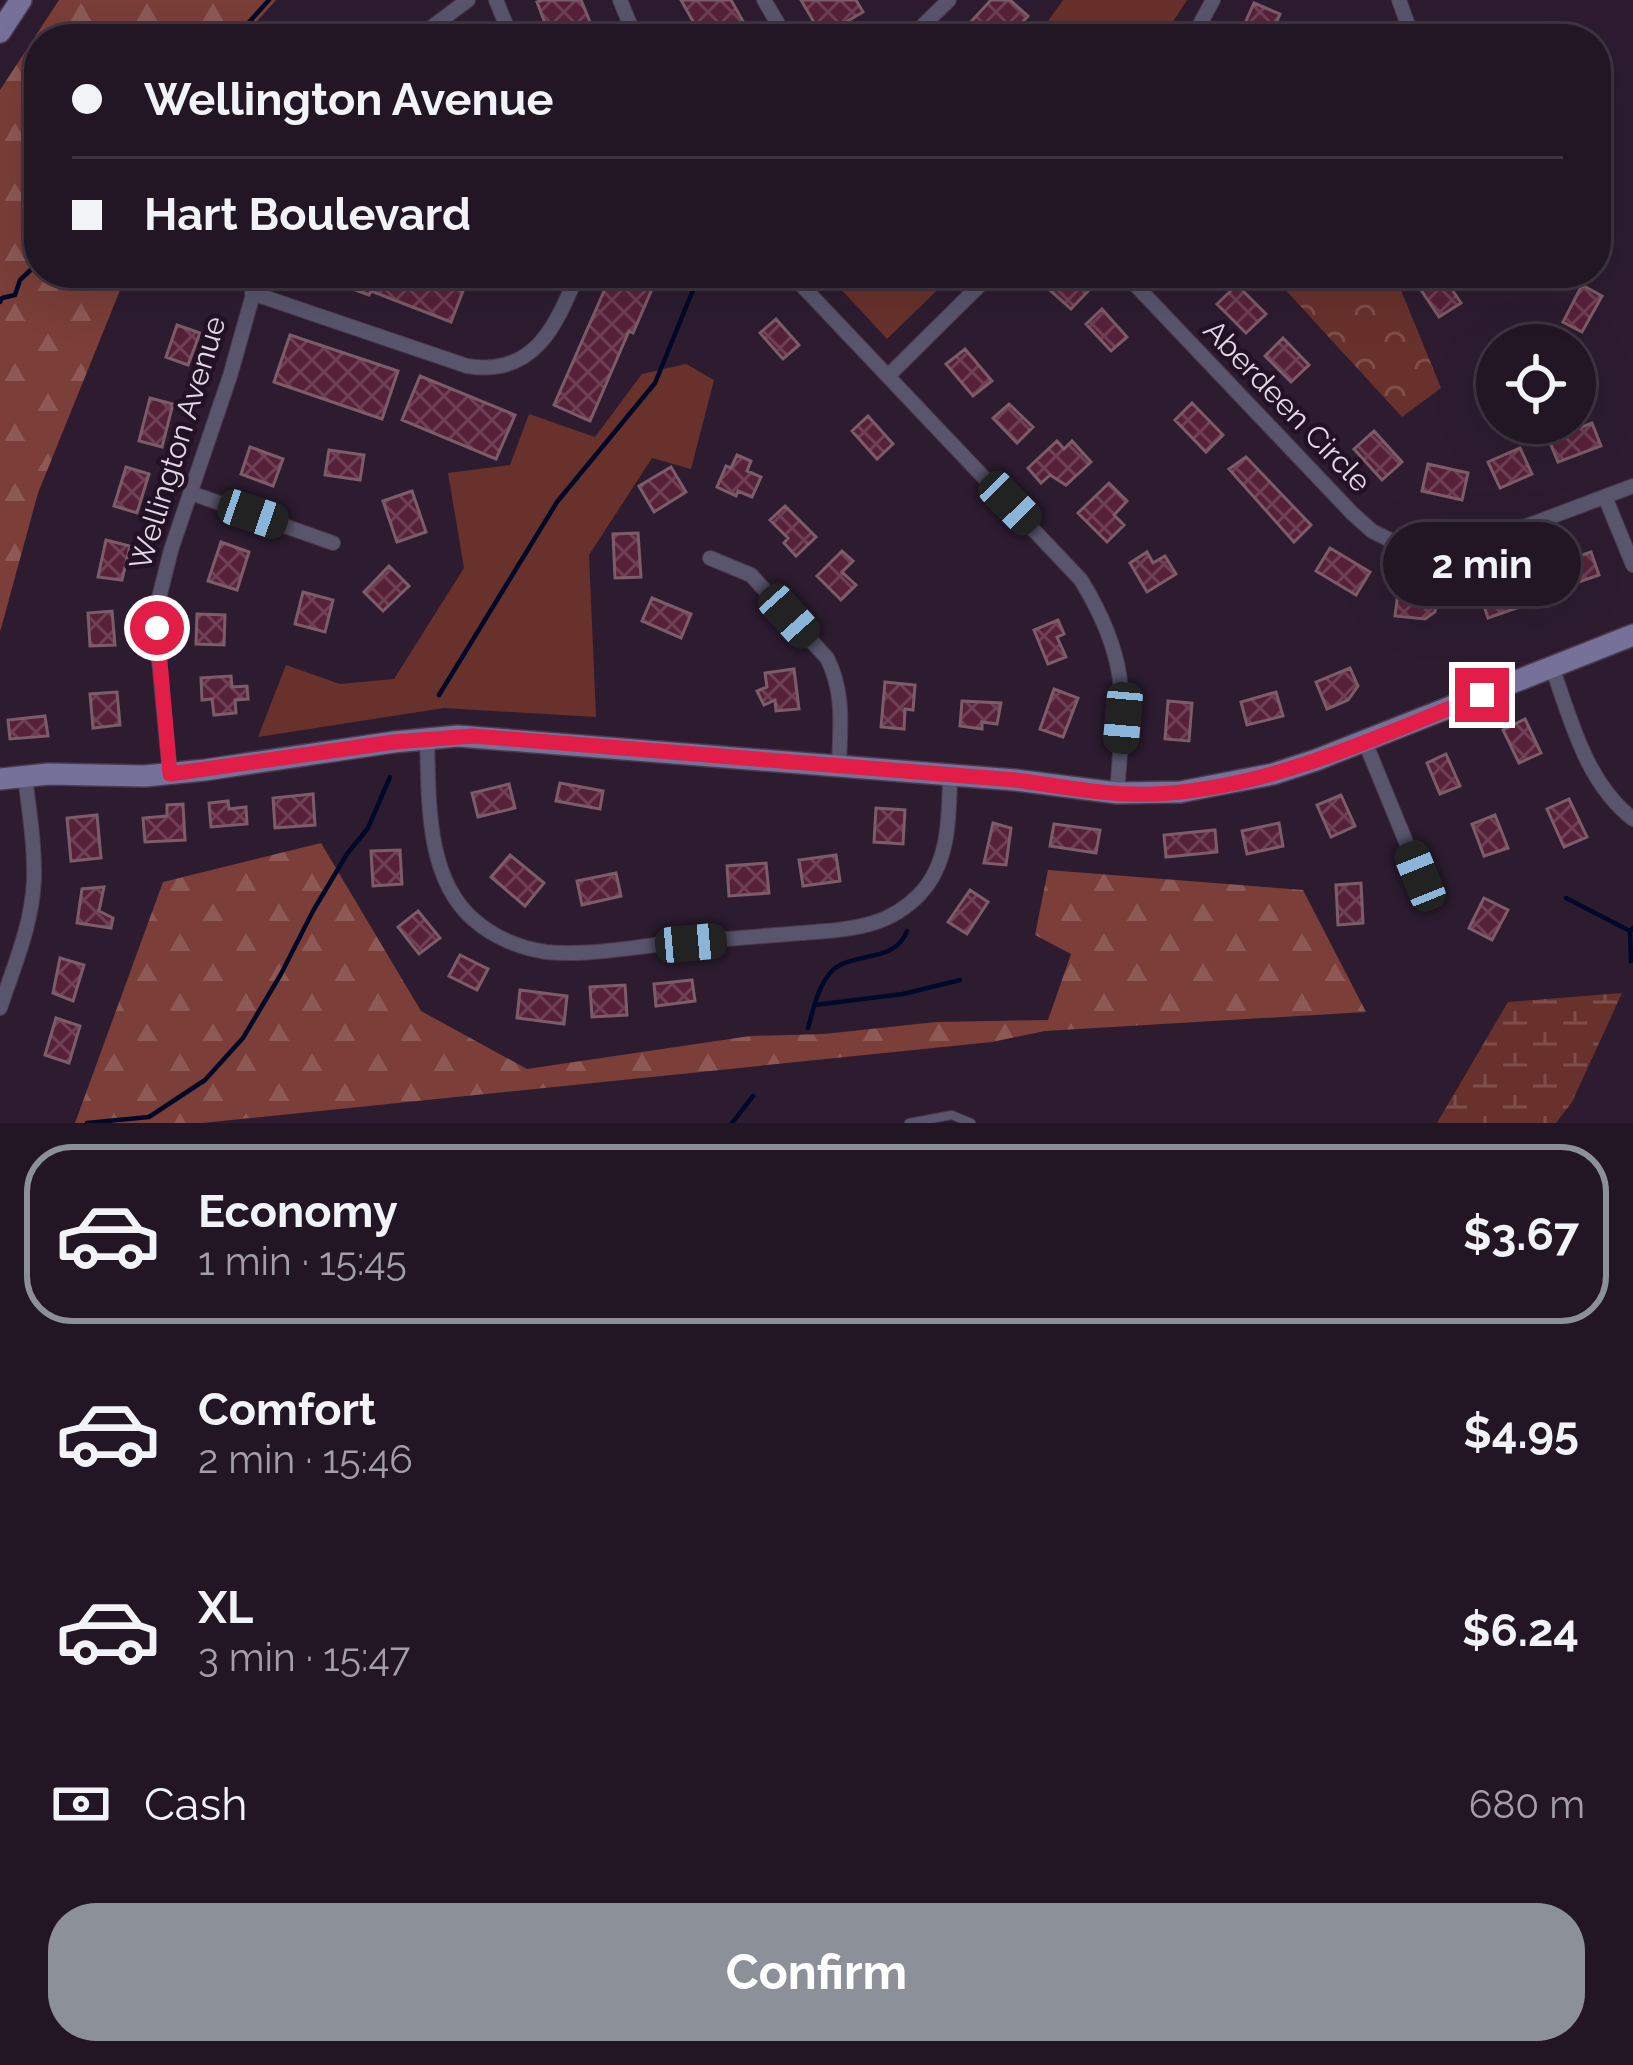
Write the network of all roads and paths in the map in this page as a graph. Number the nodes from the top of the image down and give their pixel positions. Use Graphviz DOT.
graph roads {
  1 [pos="21,0"];
  2 [pos="468,0"];
  3 [pos="949,0"];
  4 [pos="436,24"];
  5 [pos="924,24"];
  6 [pos="0,32"];
  7 [pos="254,288"];
  8 [pos="571,288"];
  9 [pos="804,288"];
  10 [pos="977,288"];
  11 [pos="1138,288"];
  12 [pos="252,293"];
  13 [pos="888,376"];
  14 [pos="1633,487"];
  15 [pos="191,493"];
  16 [pos="1605,497"];
  17 [pos="333,543"];
  18 [pos="710,558"];
  19 [pos="1633,565"];
  20 [pos="1633,634"];
  21 [pos="1552,667"];
  22 [pos="427,739"];
  23 [pos="1365,742"];
  24 [pos="839,766"];
  25 [pos="170,774"];
  26 [pos="950,775"];
  27 [pos="25,776"];
  28 [pos="0,779"];
  29 [pos="1117,794"];
  30 [pos="1633,819"];
  31 [pos="1420,876"];
  32 [pos="0,1008"];
  33 [pos="909,1123"];
  34 [pos="971,1123"];
  1 -- 6 [label="street"];
  2 -- 4 [label="street"];
  3 -- 5 [label="street"];
  7 -- 12 [label="street, Wellington Avenue"];
  8 -- 12 [label="street"];
  9 -- 13 [label="street"];
  10 -- 13 [label="street"];
  11 -- 16 [label="street, Aberdeen Circle"];
  12 -- 15 [label="street, Wellington Avenue"];
  13 -- 29 [label="street"];
  14 -- 16 [label="street, Aberdeen Circle"];
  15 -- 17 [label="street"];
  15 -- 25 [label="street, Wellington Avenue"];
  16 -- 19 [label="street"];
  18 -- 24 [label="street"];
  20 -- 21 [label="street"];
  21 -- 23 [label="street"];
  21 -- 30 [label="street"];
  22 -- 24 [label="street"];
  22 -- 25 [label="street"];
  22 -- 26 [label="street"];
  23 -- 29 [label="street"];
  23 -- 31 [label="street"];
  24 -- 26 [label="street"];
  25 -- 27 [label="street"];
  26 -- 29 [label="street"];
  27 -- 28 [label="street"];
  27 -- 32 [label="street"];
  33 -- 34 [label="lane"];
}
